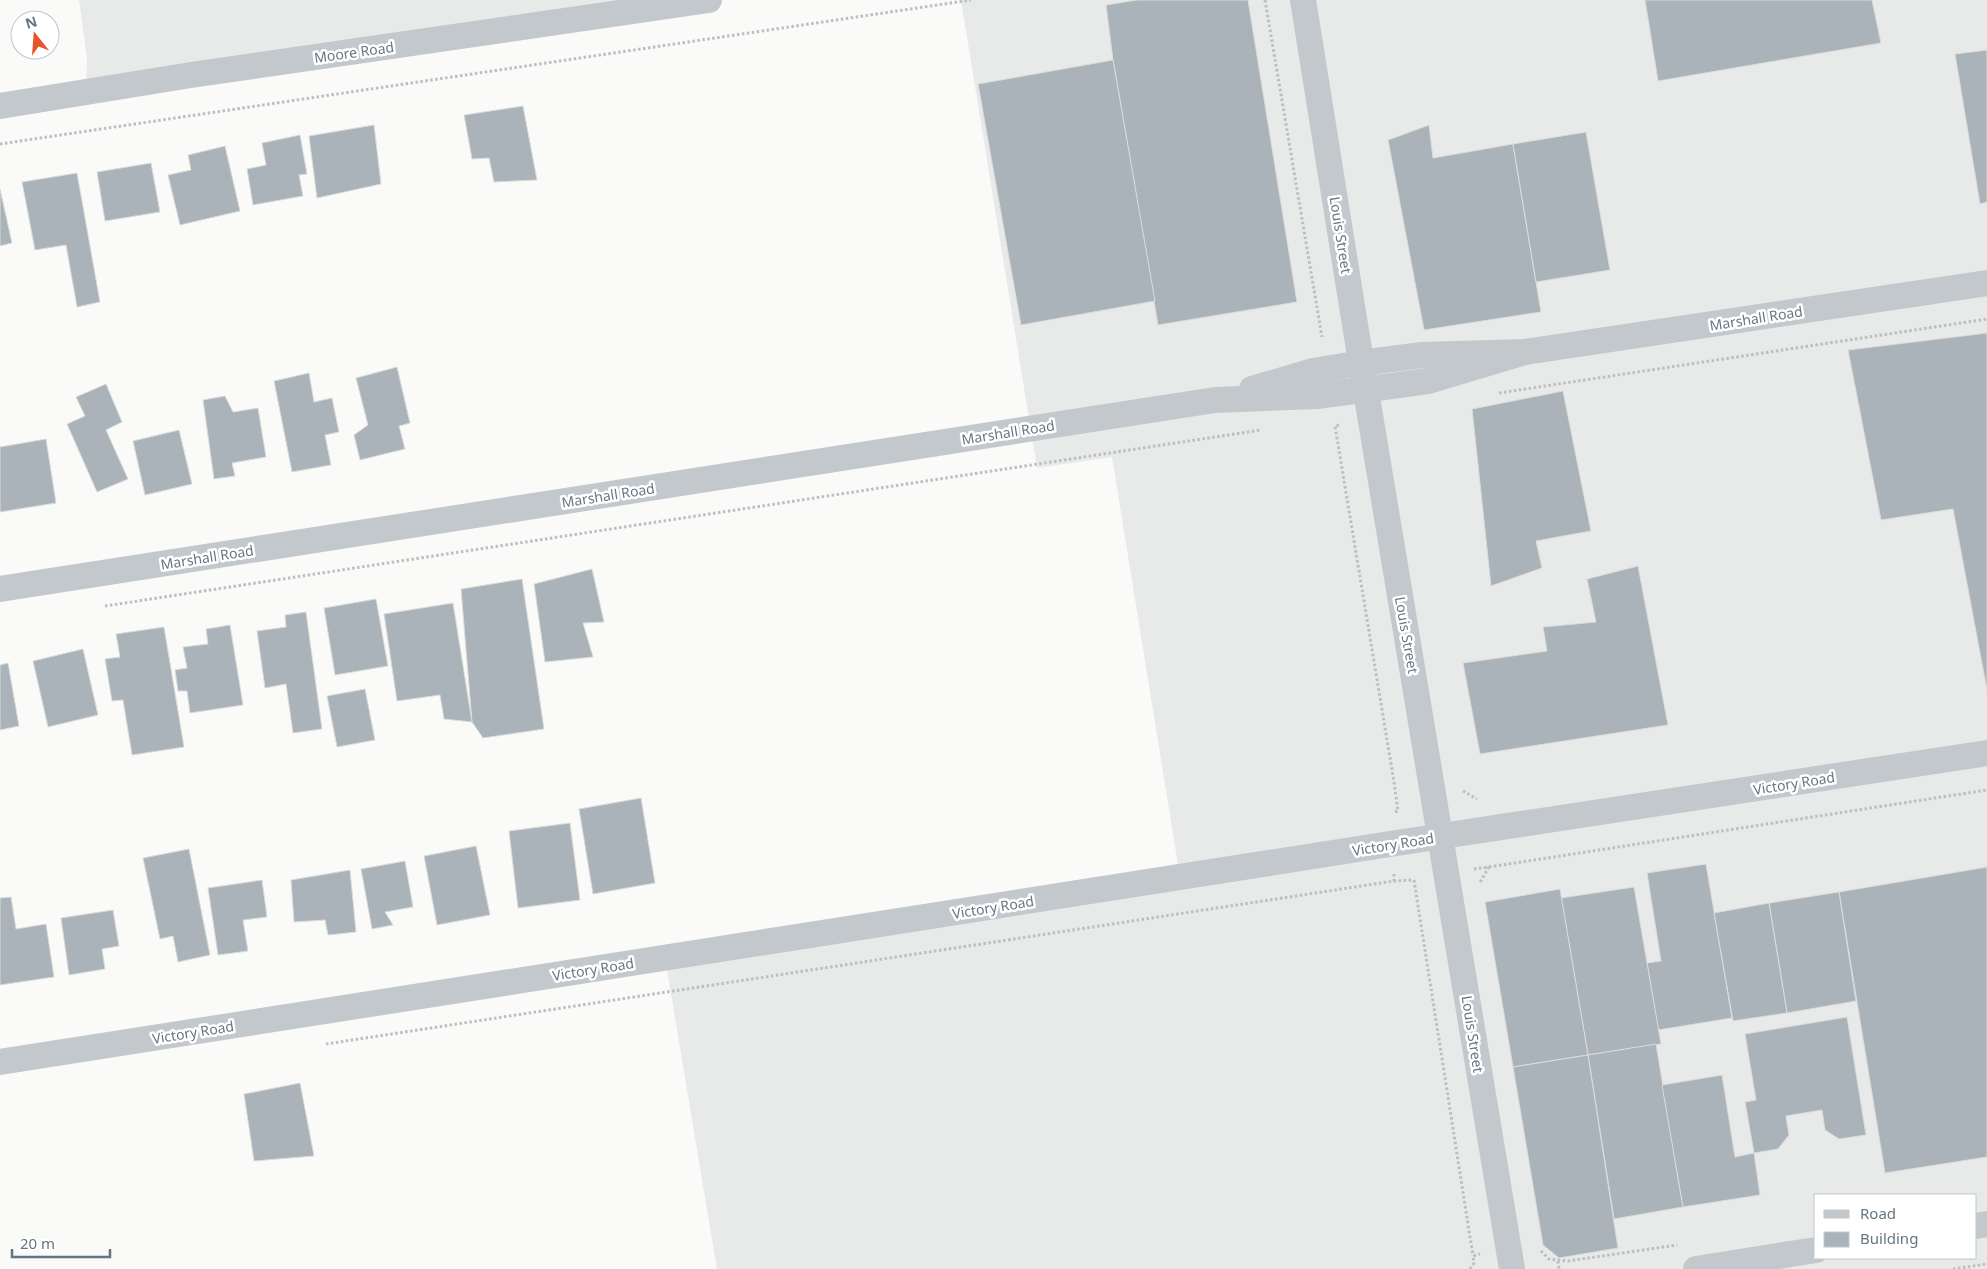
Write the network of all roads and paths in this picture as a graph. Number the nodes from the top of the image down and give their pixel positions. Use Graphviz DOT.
graph roads {
  1 [pos="709,0"];
  2 [pos="971,0"];
  3 [pos="1266,0"];
  4 [pos="1303,0"];
  5 [pos="0,106"];
  6 [pos="0,144"];
  7 [pos="1987,283"];
  8 [pos="1987,319"];
  9 [pos="1322,337"];
  10 [pos="1525,352"];
  11 [pos="1361,363"];
  12 [pos="1366,389"];
  13 [pos="1493,394"];
  14 [pos="1215,400"];
  15 [pos="1269,429"];
  16 [pos="0,589"];
  17 [pos="98,607"];
  18 [pos="1987,753"];
  19 [pos="1459,788"];
  20 [pos="1987,790"];
  21 [pos="1480,799"];
  22 [pos="1440,837"];
  23 [pos="1489,867"];
  24 [pos="1413,880"];
  25 [pos="324,1044"];
  26 [pos="0,1062"];
  27 [pos="1682,1244"];
  28 [pos="1814,1250"];
  29 [pos="1510,1259"];
  30 [pos="1558,1261"];
  31 [pos="1987,1264"];
  32 [pos="1470,1269"];
  33 [pos="1559,1269"];
  34 [pos="1696,1269"];
  35 [pos="1953,1269"];
  1 -- 5 [label="street, Moore Road"];
  2 -- 6 [label="path"];
  3 -- 9 [label="path"];
  4 -- 11 [label="street, Louis Street"];
  7 -- 10 [label="street, Marshall Road"];
  8 -- 13 [label="path"];
  10 -- 11 [label="street, Marshall Road"];
  10 -- 12 [label="street, Marshall Road"];
  11 -- 12 [label="street, Louis Street"];
  11 -- 14 [label="street, Marshall Road"];
  12 -- 14 [label="street, Marshall Road"];
  12 -- 22 [label="street, Louis Street"];
  14 -- 16 [label="street, Marshall Road"];
  15 -- 17 [label="path"];
  18 -- 22 [label="street, Victory Road"];
  19 -- 21 [label="path"];
  20 -- 23 [label="path"];
  22 -- 26 [label="street, Victory Road"];
  22 -- 29 [label="street, Louis Street"];
  24 -- 25 [label="path"];
  27 -- 30 [label="path"];
  28 -- 34 [label="street"];
  29 -- 30 [label="path"];
  29 -- 32 [label="path"];
  30 -- 33 [label="path"];
  31 -- 35 [label="path"];
}
